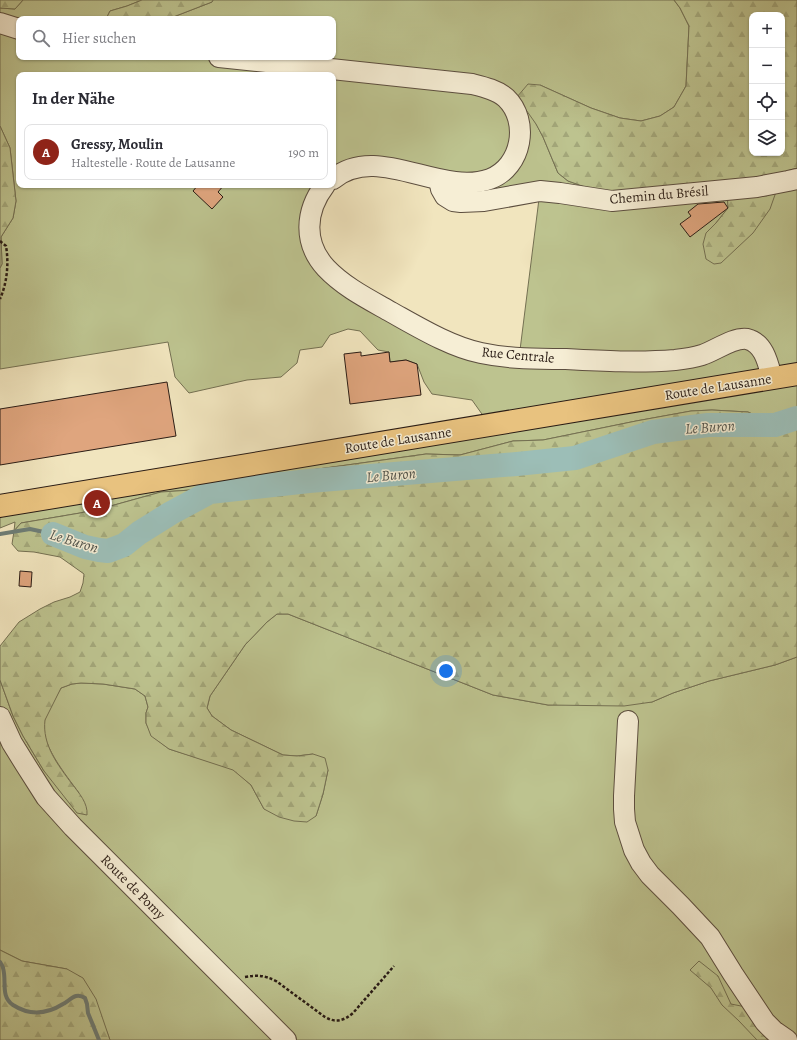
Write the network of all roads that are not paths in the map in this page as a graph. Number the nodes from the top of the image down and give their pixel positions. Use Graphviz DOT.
graph roads {
  1 [pos="0,23"];
  2 [pos="16,28"];
  3 [pos="248,60"];
  4 [pos="336,176"];
  5 [pos="797,179"];
  6 [pos="439,180"];
  7 [pos="324,188"];
  8 [pos="797,374"];
  9 [pos="772,378"];
  10 [pos="0,506"];
  11 [pos="0,717"];
  12 [pos="628,721"];
  13 [pos="286,1040"];
  14 [pos="787,1040"];
  1 -- 2 [label="street"];
  3 -- 6 [label="street"];
  4 -- 6 [label="street"];
  5 -- 6 [label="street, Chemin du Brésil"];
  7 -- 9 [label="street, Rue Centrale"];
  8 -- 9 [label="main road, Route de Lausanne"];
  9 -- 10 [label="main road, Route de Lausanne"];
  11 -- 13 [label="street, Route de Pomy"];
  12 -- 14 [label="street"];
}
